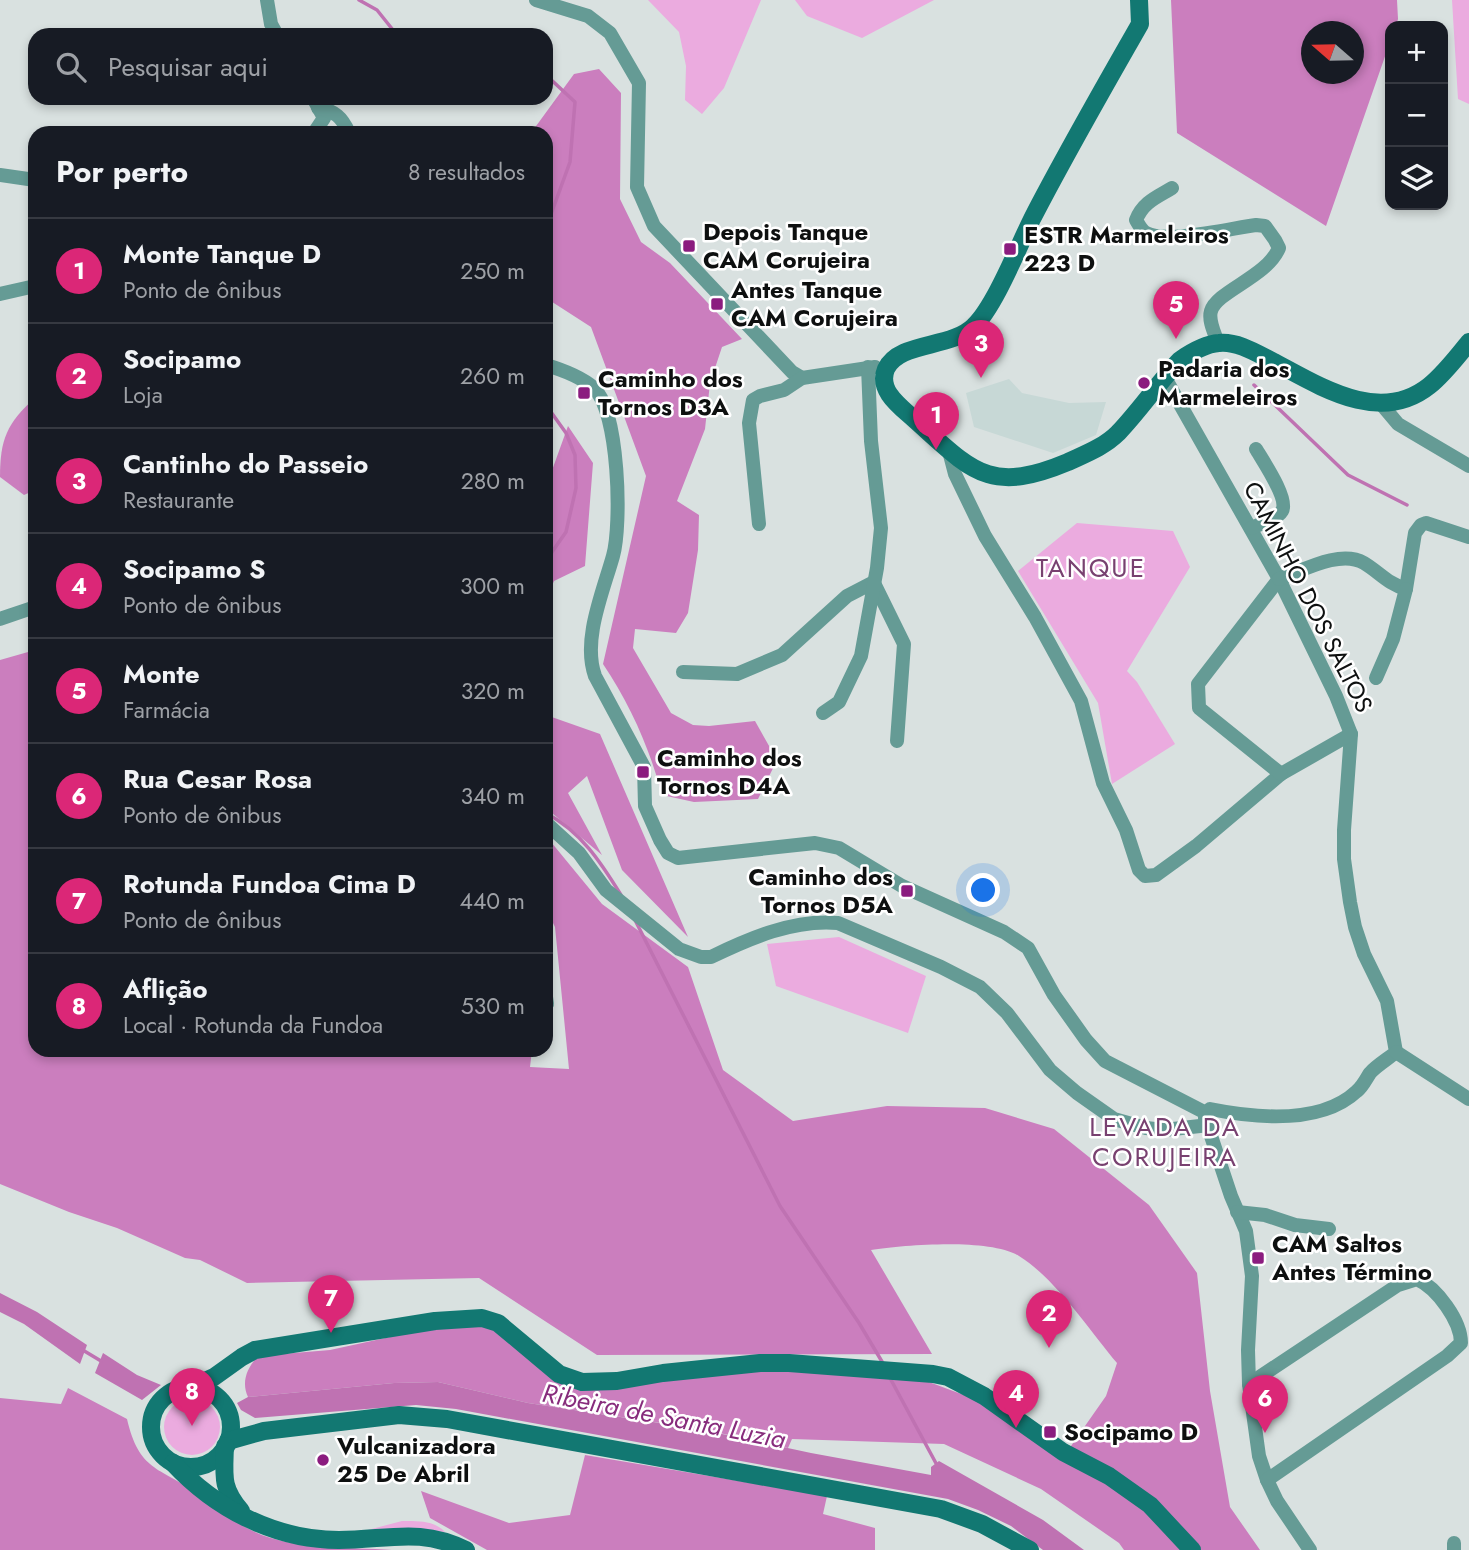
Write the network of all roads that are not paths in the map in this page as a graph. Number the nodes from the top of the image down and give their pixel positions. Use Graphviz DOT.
graph roads {
  1 [pos="267,0"];
  2 [pos="536,0"];
  3 [pos="1139,0"];
  4 [pos="273,28"];
  5 [pos="316,105"];
  6 [pos="319,105"];
  7 [pos="319,126"];
  8 [pos="345,126"];
  9 [pos="0,175"];
  10 [pos="28,179"];
  11 [pos="1172,188"];
  12 [pos="28,288"];
  13 [pos="0,294"];
  14 [pos="1469,342"];
  15 [pos="1218,343"];
  16 [pos="553,367"];
  17 [pos="887,367"];
  18 [pos="867,368"];
  19 [pos="1164,376"];
  20 [pos="802,377"];
  21 [pos="1382,405"];
  22 [pos="1256,449"];
  23 [pos="948,451"];
  24 [pos="1469,466"];
  25 [pos="760,524"];
  26 [pos="1251,528"];
  27 [pos="1466,532"];
  28 [pos="1279,579"];
  29 [pos="874,582"];
  30 [pos="1406,589"];
  31 [pos="28,609"];
  32 [pos="0,619"];
  33 [pos="683,672"];
  34 [pos="1376,678"];
  35 [pos="823,713"];
  36 [pos="1350,733"];
  37 [pos="897,741"];
  38 [pos="1281,774"];
  39 [pos="553,829"];
  40 [pos="1396,1052"];
  41 [pos="1469,1099"];
  42 [pos="1207,1119"];
  43 [pos="1237,1212"];
  44 [pos="1329,1229"];
  45 [pos="235,1362"];
  46 [pos="1250,1384"];
  47 [pos="183,1389"];
  48 [pos="226,1409"];
  49 [pos="264,1431"];
  50 [pos="227,1443"];
  51 [pos="173,1462"];
  52 [pos="1267,1480"];
  53 [pos="248,1519"];
  54 [pos="466,1550"];
  55 [pos="1030,1550"];
  56 [pos="1192,1550"];
  57 [pos="1310,1550"];
  1 -- 4 [label="street"];
  2 -- 20 [label="street"];
  3 -- 17 [label="main road"];
  5 -- 7 [label="street"];
  6 -- 8 [label="street"];
  9 -- 10 [label="street"];
  11 -- 15 [label="street"];
  12 -- 13 [label="street"];
  14 -- 21 [label="main road"];
  15 -- 19 [label="main road"];
  15 -- 21 [label="main road"];
  16 -- 42 [label="street"];
  17 -- 18 [label="street"];
  17 -- 23 [label="main road"];
  18 -- 20 [label="street"];
  18 -- 29 [label="street"];
  19 -- 23 [label="main road"];
  19 -- 26 [label="street, CAMINHO DOS SALTOS"];
  20 -- 25 [label="street"];
  21 -- 24 [label="street"];
  22 -- 26 [label="street"];
  23 -- 38 [label="street"];
  26 -- 28 [label="street, CAMINHO DOS SALTOS"];
  27 -- 30 [label="street"];
  28 -- 30 [label="street"];
  28 -- 36 [label="street, CAMINHO DOS SALTOS"];
  28 -- 38 [label="street"];
  29 -- 33 [label="street"];
  29 -- 35 [label="street"];
  29 -- 37 [label="street"];
  30 -- 34 [label="street"];
  31 -- 32 [label="street"];
  36 -- 38 [label="street"];
  36 -- 40 [label="street, CAMINHO DOS SALTOS"];
  39 -- 42 [label="street"];
  40 -- 41 [label="street"];
  40 -- 42 [label="street"];
  42 -- 43 [label="street"];
  43 -- 44 [label="street"];
  43 -- 46 [label="street"];
  45 -- 47 [label="main road"];
  45 -- 48 [label="main road"];
  45 -- 56 [label="main road"];
  46 -- 52 [label="street"];
  46 -- 52 [label="street"];
  47 -- 48 [label="main road"];
  47 -- 51 [label="main road"];
  48 -- 49 [label="main road"];
  48 -- 50 [label="main road"];
  49 -- 50 [label="main road"];
  49 -- 55 [label="main road"];
  50 -- 51 [label="main road"];
  50 -- 53 [label="main road"];
  51 -- 53 [label="main road"];
  52 -- 57 [label="street"];
  53 -- 54 [label="main road"];
}
